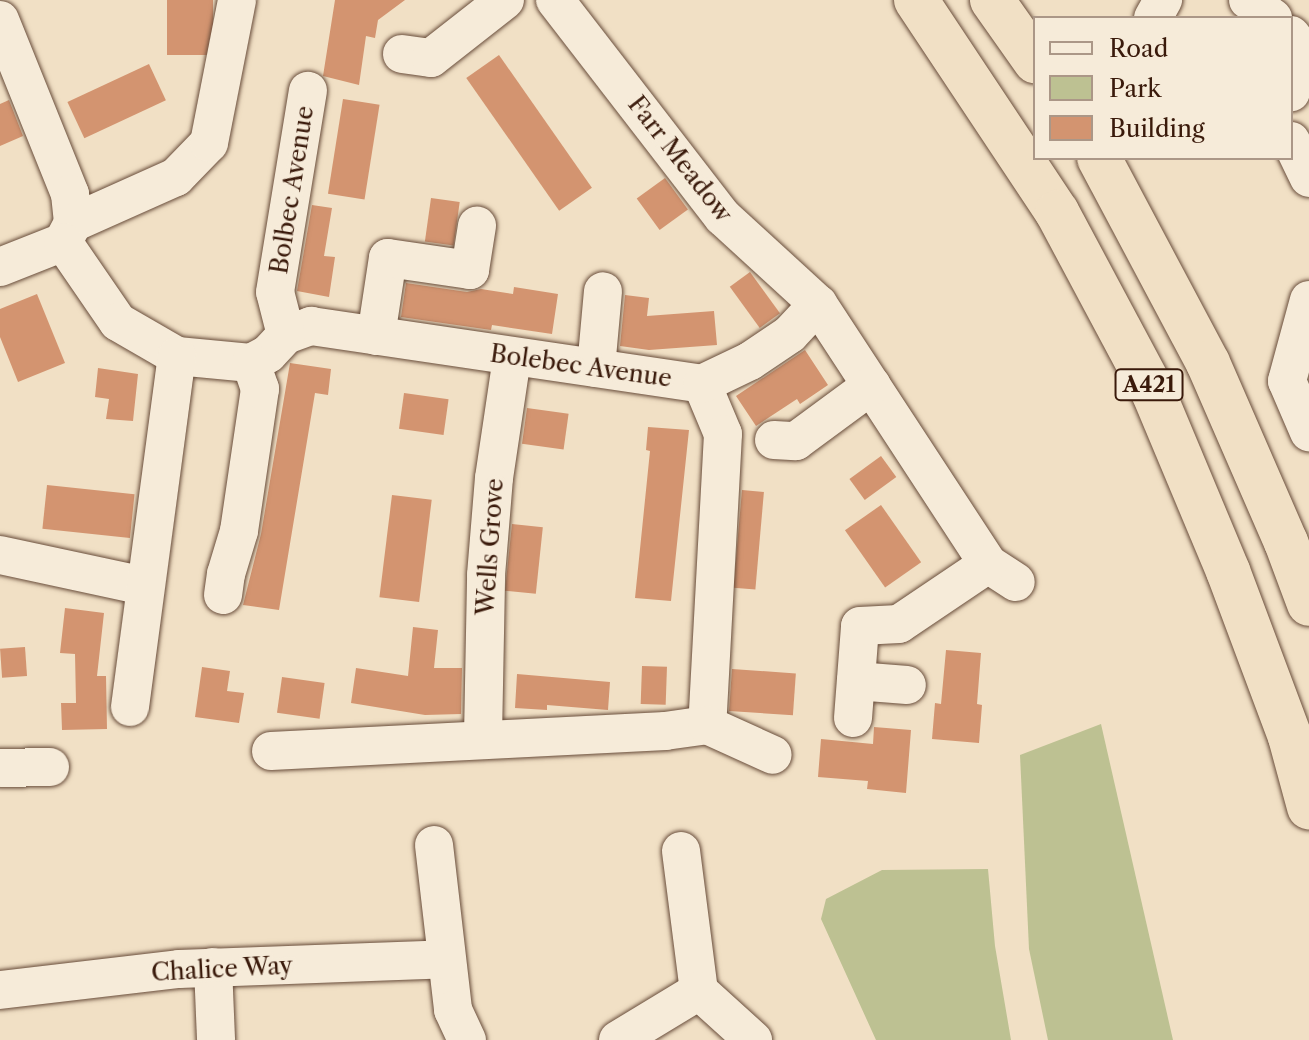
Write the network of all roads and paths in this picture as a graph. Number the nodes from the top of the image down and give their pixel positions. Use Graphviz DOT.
graph roads {
  1 [pos="237,0"];
  2 [pos="505,0"];
  3 [pos="555,0"];
  4 [pos="916,0"];
  5 [pos="992,0"];
  6 [pos="1248,0"];
  7 [pos="1270,16"];
  8 [pos="3,34"];
  9 [pos="1293,38"];
  10 [pos="402,54"];
  11 [pos="1033,58"];
  12 [pos="1293,85"];
  13 [pos="308,91"];
  14 [pos="1293,145"];
  15 [pos="1100,160"];
  16 [pos="1309,178"];
  17 [pos="477,226"];
  18 [pos="68,233"];
  19 [pos="0,267"];
  20 [pos="603,291"];
  21 [pos="1309,300"];
  22 [pos="818,304"];
  23 [pos="286,335"];
  24 [pos="376,336"];
  25 [pos="177,356"];
  26 [pos="512,357"];
  27 [pos="251,363"];
  28 [pos="596,368"];
  29 [pos="702,384"];
  30 [pos="872,385"];
  31 [pos="1309,432"];
  32 [pos="774,440"];
  33 [pos="1301,553"];
  34 [pos="0,555"];
  35 [pos="144,586"];
  36 [pos="223,595"];
  37 [pos="1309,604"];
  38 [pos="856,681"];
  39 [pos="907,685"];
  40 [pos="130,707"];
  41 [pos="853,718"];
  42 [pos="707,725"];
  43 [pos="483,737"];
  44 [pos="271,751"];
  45 [pos="773,755"];
  46 [pos="50,767"];
  47 [pos="0,768"];
  48 [pos="1309,807"];
  49 [pos="434,845"];
  50 [pos="681,851"];
  51 [pos="446,959"];
  52 [pos="213,967"];
  53 [pos="0,990"];
  54 [pos="699,991"];
  55 [pos="216,1040"];
  56 [pos="467,1040"];
  57 [pos="618,1040"];
  58 [pos="753,1040"];
  1 -- 18 [label="street"];
  2 -- 10 [label="street"];
  3 -- 22 [label="street, Farr Meadow"];
  4 -- 48 [label="highway, A421"];
  5 -- 11 [label="highway"];
  6 -- 7 [label="street"];
  8 -- 18 [label="street"];
  9 -- 12 [label="street"];
  13 -- 23 [label="street, Bolbec Avenue"];
  14 -- 16 [label="street"];
  15 -- 33 [label="highway, A421"];
  17 -- 24 [label="street"];
  18 -- 19 [label="street"];
  18 -- 25 [label="street"];
  20 -- 28 [label="street"];
  21 -- 31 [label="street"];
  22 -- 29 [label="street"];
  22 -- 30 [label="street, Farr Meadow"];
  23 -- 24 [label="street, Bolebec Avenue"];
  23 -- 27 [label="street, Bolebec Avenue"];
  24 -- 26 [label="street, Bolebec Avenue"];
  25 -- 27 [label="street"];
  25 -- 35 [label="street"];
  26 -- 28 [label="street, Bolebec Avenue"];
  26 -- 43 [label="street, Wells Grove"];
  27 -- 36 [label="street"];
  28 -- 29 [label="street, Bolebec Avenue"];
  29 -- 42 [label="street, Bolebec Avenue"];
  30 -- 32 [label="street"];
  30 -- 38 [label="street, Farr Meadow"];
  33 -- 37 [label="highway, A421"];
  34 -- 35 [label="street"];
  35 -- 40 [label="street"];
  38 -- 39 [label="street"];
  38 -- 41 [label="street"];
  42 -- 43 [label="street"];
  42 -- 45 [label="street"];
  43 -- 44 [label="street"];
  46 -- 47 [label="street"];
  49 -- 51 [label="street"];
  50 -- 54 [label="street"];
  51 -- 52 [label="street, Chalice Way"];
  51 -- 56 [label="street"];
  52 -- 53 [label="street, Chalice Way"];
  52 -- 55 [label="street"];
  54 -- 57 [label="street"];
  54 -- 58 [label="street"];
}
